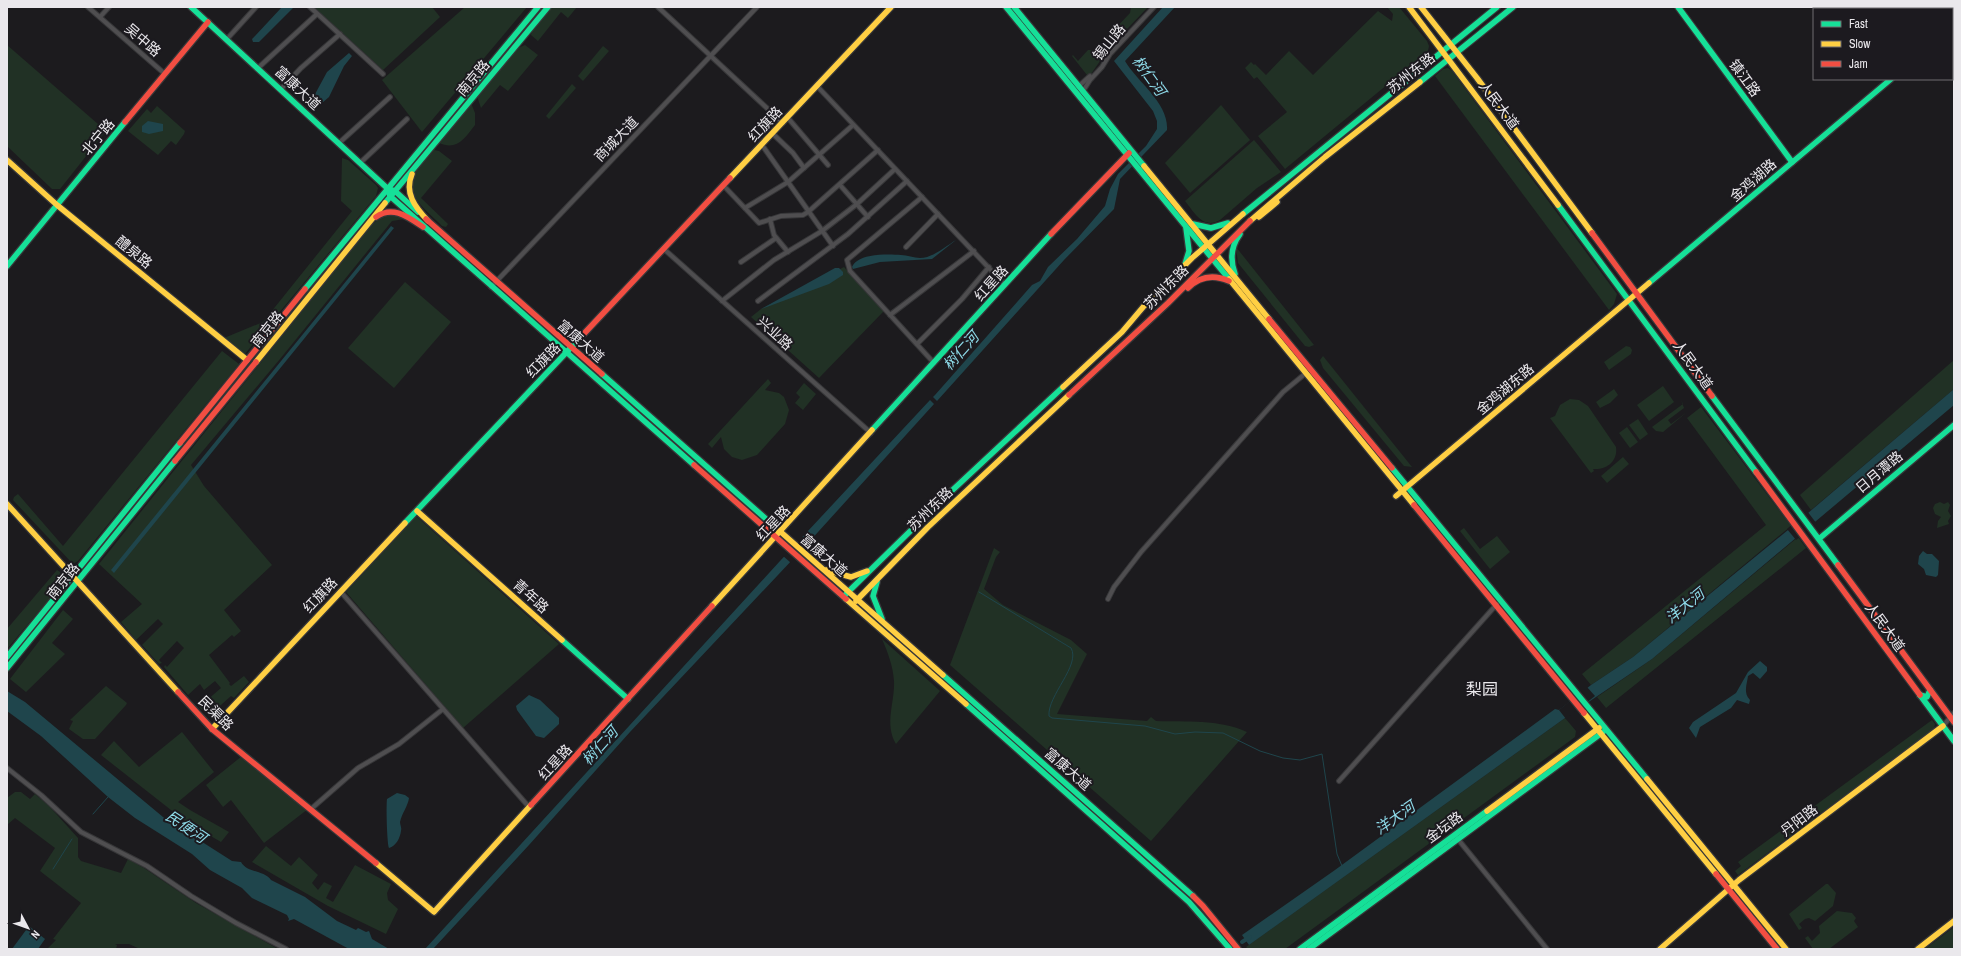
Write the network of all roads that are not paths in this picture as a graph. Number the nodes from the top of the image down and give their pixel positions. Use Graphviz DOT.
graph roads {
  1 [pos="88,7"];
  2 [pos="109,7"];
  3 [pos="191,7"];
  4 [pos="256,7"];
  5 [pos="310,7"];
  6 [pos="538,7"];
  7 [pos="548,7"];
  8 [pos="658,7"];
  9 [pos="757,7"];
  10 [pos="891,7"];
  11 [pos="1006,7"];
  12 [pos="1014,7"];
  13 [pos="1151,7"];
  14 [pos="1154,7"];
  15 [pos="1408,7"];
  16 [pos="1421,7"];
  17 [pos="1497,7"];
  18 [pos="1513,7"];
  19 [pos="1678,7"];
  20 [pos="318,14"];
  21 [pos="100,17"];
  22 [pos="208,22"];
  23 [pos="340,34"];
  24 [pos="226,39"];
  25 [pos="1451,45"];
  26 [pos="1443,50"];
  27 [pos="1458,53"];
  28 [pos="711,56"];
  29 [pos="1449,58"];
  30 [pos="258,68"];
  31 [pos="165,74"];
  32 [pos="383,74"];
  33 [pos="1890,80"];
  34 [pos="817,86"];
  35 [pos="1079,86"];
  36 [pos="281,89"];
  37 [pos="1083,92"];
  38 [pos="390,97"];
  39 [pos="788,118"];
  40 [pos="407,119"];
  41 [pos="783,123"];
  42 [pos="853,124"];
  43 [pos="773,134"];
  44 [pos="339,143"];
  45 [pos="762,145"];
  46 [pos="878,150"];
  47 [pos="1129,152"];
  48 [pos="820,154"];
  49 [pos="7,160"];
  50 [pos="1792,162"];
  51 [pos="360,163"];
  52 [pos="417,164"];
  53 [pos="828,165"];
  54 [pos="804,168"];
  55 [pos="895,169"];
  56 [pos="1290,175"];
  57 [pos="907,181"];
  58 [pos="788,182"];
  59 [pos="1295,182"];
  60 [pos="840,185"];
  61 [pos="724,186"];
  62 [pos="387,188"];
  63 [pos="394,191"];
  64 [pos="390,196"];
  65 [pos="922,197"];
  66 [pos="857,204"];
  67 [pos="57,206"];
  68 [pos="745,208"];
  69 [pos="808,212"];
  70 [pos="938,214"];
  71 [pos="868,216"];
  72 [pos="770,219"];
  73 [pos="428,221"];
  74 [pos="1187,224"];
  75 [pos="1228,226"];
  76 [pos="423,227"];
  77 [pos="364,228"];
  78 [pos="822,231"];
  79 [pos="1236,234"];
  80 [pos="776,238"];
  81 [pos="833,246"];
  82 [pos="1206,246"];
  83 [pos="906,247"];
  84 [pos="665,250"];
  85 [pos="788,252"];
  86 [pos="974,252"];
  87 [pos="1216,253"];
  88 [pos="1211,258"];
  89 [pos="741,262"];
  90 [pos="7,266"];
  91 [pos="989,267"];
  92 [pos="1617,267"];
  93 [pos="1182,268"];
  94 [pos="1610,273"];
  95 [pos="1237,278"];
  96 [pos="496,282"];
  97 [pos="1232,282"];
  98 [pos="1005,285"];
  99 [pos="491,287"];
  100 [pos="1637,294"];
  101 [pos="1630,300"];
  102 [pos="722,301"];
  103 [pos="758,301"];
  104 [pos="890,314"];
  105 [pos="1655,318"];
  106 [pos="1648,324"];
  107 [pos="1134,333"];
  108 [pos="917,344"];
  109 [pos="571,348"];
  110 [pos="566,353"];
  111 [pos="248,360"];
  112 [pos="934,363"];
  113 [pos="1306,373"];
  114 [pos="1954,425"];
  115 [pos="871,433"];
  116 [pos="1406,487"];
  117 [pos="1401,491"];
  118 [pos="1396,496"];
  119 [pos="7,504"];
  120 [pos="417,511"];
  121 [pos="778,535"];
  122 [pos="1820,538"];
  123 [pos="877,565"];
  124 [pos="818,566"];
  125 [pos="884,572"];
  126 [pos="73,576"];
  127 [pos="79,582"];
  128 [pos="340,591"];
  129 [pos="848,591"];
  130 [pos="844,596"];
  131 [pos="1108,598"];
  132 [pos="858,599"];
  133 [pos="1500,600"];
  134 [pos="853,604"];
  135 [pos="1495,605"];
  136 [pos="885,627"];
  137 [pos="7,657"];
  138 [pos="7,668"];
  139 [pos="1930,690"];
  140 [pos="1920,695"];
  141 [pos="628,699"];
  142 [pos="443,709"];
  143 [pos="1952,715"];
  144 [pos="1954,722"];
  145 [pos="1943,726"];
  146 [pos="1604,728"];
  147 [pos="212,729"];
  148 [pos="1599,732"];
  149 [pos="1954,741"];
  150 [pos="1037,758"];
  151 [pos="1032,763"];
  152 [pos="7,768"];
  153 [pos="1064,782"];
  154 [pos="1339,782"];
  155 [pos="1060,788"];
  156 [pos="530,807"];
  157 [pos="311,809"];
  158 [pos="1456,837"];
  159 [pos="1733,884"];
  160 [pos="1728,889"];
  161 [pos="434,912"];
  162 [pos="1954,921"];
  163 [pos="286,949"];
  164 [pos="1230,949"];
  165 [pos="1238,949"];
  166 [pos="1300,949"];
  167 [pos="1308,949"];
  168 [pos="1547,949"];
  169 [pos="1660,949"];
  170 [pos="1777,949"];
  171 [pos="1786,949"];
  172 [pos="1918,949"];
  1 -- 21 [label="street, 吴中路"];
  2 -- 21 [label="street"];
  3 -- 22 [label="main road, 富康大道"];
  4 -- 24 [label="street"];
  5 -- 20 [label="street"];
  6 -- 62 [label="main road, 南京路"];
  7 -- 52 [label="main road, 南京路"];
  8 -- 28 [label="street"];
  9 -- 28 [label="street, 商城大道"];
  10 -- 34 [label="main road, 红旗路"];
  11 -- 47 [label="main road"];
  12 -- 35 [label="main road"];
  13 -- 35 [label="street, 锡山路"];
  14 -- 37 [label="street, 锡山路"];
  15 -- 26 [label="main road, 人民大道"];
  16 -- 25 [label="main road, 人民大道"];
  17 -- 25 [label="main road, 苏州东路"];
  18 -- 27 [label="main road, 苏州东路"];
  19 -- 50 [label="main road, 镇江路"];
  20 -- 23 [label="street"];
  20 -- 30 [label="street"];
  21 -- 31 [label="street, 吴中路"];
  22 -- 24 [label="main road, 富康大道"];
  22 -- 31 [label="main road, 北宁路"];
  23 -- 32 [label="street"];
  23 -- 36 [label="street"];
  24 -- 30 [label="main road, 富康大道"];
  25 -- 26 [label="main road, 苏州东路"];
  25 -- 27 [label="main road, 人民大道"];
  26 -- 29 [label="main road, 人民大道"];
  26 -- 56 [label="main road, 苏州东路"];
  27 -- 29 [label="main road, 苏州东路"];
  27 -- 92 [label="main road, 人民大道"];
  28 -- 41 [label="street"];
  28 -- 96 [label="street, 商城大道"];
  29 -- 59 [label="main road, 苏州东路"];
  29 -- 94 [label="main road, 人民大道"];
  30 -- 36 [label="main road, 富康大道"];
  31 -- 67 [label="main road, 北宁路"];
  33 -- 50 [label="main road, 金鸡湖路"];
  34 -- 39 [label="main road, 红旗路"];
  34 -- 42 [label="street"];
  35 -- 37 [label="main road"];
  36 -- 44 [label="main road, 富康大道"];
  37 -- 47 [label="main road"];
  38 -- 44 [label="street"];
  39 -- 41 [label="main road, 红旗路"];
  39 -- 48 [label="street"];
  40 -- 51 [label="street"];
  41 -- 43 [label="main road, 红旗路"];
  42 -- 46 [label="street"];
  42 -- 48 [label="street"];
  43 -- 45 [label="main road, 红旗路"];
  43 -- 54 [label="street"];
  44 -- 51 [label="main road, 富康大道"];
  45 -- 58 [label="street"];
  45 -- 61 [label="main road, 红旗路"];
  46 -- 55 [label="street"];
  46 -- 60 [label="street"];
  47 -- 74 [label="main road"];
  47 -- 98 [label="main road, 红星路"];
  48 -- 53 [label="street"];
  48 -- 54 [label="street"];
  49 -- 67 [label="main road, 醴泉路"];
  50 -- 100 [label="main road, 金鸡湖路"];
  51 -- 62 [label="main road, 富康大道"];
  52 -- 63 [label="main road, 南京路"];
  52 -- 73 [label="main road"];
  54 -- 58 [label="street"];
  55 -- 57 [label="street"];
  55 -- 66 [label="street"];
  56 -- 74 [label="main road"];
  56 -- 75 [label="main road, 苏州东路"];
  57 -- 65 [label="street"];
  57 -- 71 [label="street"];
  58 -- 68 [label="street"];
  58 -- 69 [label="street"];
  59 -- 79 [label="main road, 苏州东路"];
  59 -- 95 [label="main road"];
  60 -- 66 [label="street"];
  60 -- 69 [label="street"];
  61 -- 68 [label="street"];
  61 -- 84 [label="main road, 红旗路"];
  62 -- 63 [label="main road, 富康大道"];
  62 -- 64 [label="main road, 富康大道"];
  62 -- 111 [label="main road, 南京路"];
  63 -- 64 [label="main road, 南京路"];
  63 -- 73 [label="main road, 富康大道"];
  64 -- 76 [label="main road, 富康大道"];
  64 -- 77 [label="main road, 南京路"];
  65 -- 70 [label="street"];
  65 -- 104 [label="street"];
  66 -- 71 [label="street"];
  66 -- 78 [label="street"];
  67 -- 90 [label="main road, 北宁路"];
  67 -- 111 [label="main road, 醴泉路"];
  68 -- 72 [label="street"];
  69 -- 72 [label="street"];
  69 -- 78 [label="street"];
  70 -- 83 [label="street"];
  70 -- 86 [label="street"];
  71 -- 81 [label="street"];
  72 -- 80 [label="street"];
  73 -- 96 [label="main road, 富康大道"];
  74 -- 82 [label="main road"];
  74 -- 93 [label="main road"];
  75 -- 79 [label="main road"];
  75 -- 82 [label="main road, 苏州东路"];
  76 -- 77 [label="main road"];
  76 -- 99 [label="main road, 富康大道"];
  77 -- 127 [label="main road, 南京路"];
  78 -- 81 [label="street"];
  78 -- 85 [label="street"];
  79 -- 87 [label="main road, 苏州东路"];
  80 -- 85 [label="street"];
  80 -- 89 [label="street"];
  81 -- 103 [label="street"];
  82 -- 87 [label="main road"];
  82 -- 88 [label="main road"];
  82 -- 93 [label="main road, 苏州东路"];
  84 -- 102 [label="street, 兴业路"];
  84 -- 109 [label="main road, 红旗路"];
  85 -- 102 [label="street"];
  86 -- 91 [label="street"];
  86 -- 104 [label="street"];
  87 -- 88 [label="main road, 苏州东路"];
  87 -- 95 [label="main road"];
  88 -- 97 [label="main road"];
  88 -- 107 [label="main road, 苏州东路"];
  91 -- 98 [label="street"];
  91 -- 108 [label="street"];
  92 -- 94 [label="main road"];
  92 -- 100 [label="main road, 人民大道"];
  93 -- 123 [label="main road, 苏州东路"];
  94 -- 101 [label="main road, 人民大道"];
  95 -- 116 [label="main road"];
  96 -- 99 [label="street, 商城大道"];
  96 -- 109 [label="main road, 富康大道"];
  97 -- 107 [label="main road"];
  97 -- 113 [label="main road"];
  98 -- 112 [label="main road, 红星路"];
  99 -- 110 [label="main road, 富康大道"];
  100 -- 101 [label="main road, 金鸡湖路"];
  100 -- 105 [label="main road, 人民大道"];
  101 -- 106 [label="main road, 人民大道"];
  101 -- 116 [label="main road, 金鸡湖东路"];
  102 -- 115 [label="street, 兴业路"];
  104 -- 108 [label="street"];
  105 -- 106 [label="main road"];
  105 -- 122 [label="main road, 人民大道"];
  106 -- 140 [label="main road, 人民大道"];
  107 -- 125 [label="main road, 苏州东路"];
  108 -- 112 [label="street"];
  109 -- 110 [label="main road, 红旗路"];
  109 -- 121 [label="main road, 富康大道"];
  110 -- 120 [label="main road, 红旗路"];
  110 -- 121 [label="main road, 富康大道"];
  111 -- 126 [label="main road, 南京路"];
  112 -- 115 [label="main road, 红星路"];
  113 -- 117 [label="main road"];
  113 -- 131 [label="street"];
  114 -- 122 [label="main road, 日月潭路"];
  115 -- 121 [label="main road, 红星路"];
  116 -- 117 [label="main road, 金鸡湖东路"];
  116 -- 133 [label="main road"];
  117 -- 118 [label="main road, 金鸡湖东路"];
  117 -- 135 [label="main road"];
  119 -- 126 [label="main road, 民渠路"];
  120 -- 128 [label="main road, 红旗路"];
  120 -- 141 [label="main road, 青年路"];
  121 -- 124 [label="main road, 富康大道"];
  121 -- 130 [label="main road, 富康大道"];
  121 -- 141 [label="main road, 红星路"];
  122 -- 139 [label="main road, 人民大道"];
  123 -- 124 [label="main road"];
  123 -- 129 [label="main road, 苏州东路"];
  124 -- 129 [label="main road, 富康大道"];
  125 -- 132 [label="main road, 苏州东路"];
  125 -- 136 [label="main road"];
  126 -- 127 [label="main road, 民渠路"];
  126 -- 137 [label="main road, 南京路"];
  127 -- 138 [label="main road, 南京路"];
  127 -- 147 [label="main road, 民渠路"];
  128 -- 142 [label="street"];
  128 -- 147 [label="main road, 红旗路"];
  129 -- 130 [label="main road, 苏州东路"];
  129 -- 132 [label="main road, 富康大道"];
  130 -- 134 [label="main road, 富康大道"];
  132 -- 134 [label="main road, 苏州东路"];
  132 -- 136 [label="main road, 富康大道"];
  133 -- 135 [label="street"];
  133 -- 146 [label="main road"];
  134 -- 136 [label="main road, 富康大道"];
  135 -- 148 [label="main road"];
  135 -- 154 [label="street"];
  136 -- 150 [label="main road, 富康大道"];
  136 -- 151 [label="main road, 富康大道"];
  139 -- 140 [label="main road"];
  139 -- 143 [label="main road, 人民大道"];
  140 -- 145 [label="main road, 人民大道"];
  141 -- 156 [label="main road, 红星路"];
  142 -- 156 [label="street"];
  142 -- 157 [label="street"];
  143 -- 144 [label="main road, 人民大道"];
  143 -- 145 [label="street, 丹阳路"];
  145 -- 149 [label="main road, 人民大道"];
  145 -- 159 [label="main road, 丹阳路"];
  146 -- 148 [label="main road, 金坛路"];
  146 -- 159 [label="main road"];
  147 -- 157 [label="main road, 民渠路"];
  148 -- 158 [label="main road, 金坛路"];
  148 -- 160 [label="main road"];
  150 -- 151 [label="main road"];
  150 -- 153 [label="main road, 富康大道"];
  151 -- 155 [label="main road, 富康大道"];
  152 -- 163 [label="street"];
  153 -- 155 [label="main road"];
  153 -- 165 [label="main road, 富康大道"];
  155 -- 164 [label="main road, 富康大道"];
  156 -- 161 [label="main road, 红星路"];
  157 -- 161 [label="main road, 民渠路"];
  158 -- 166 [label="main road, 金坛路"];
  158 -- 167 [label="main road, 金坛路"];
  158 -- 168 [label="street"];
  159 -- 160 [label="main road, 丹阳路"];
  159 -- 171 [label="main road"];
  160 -- 169 [label="main road, 丹阳路"];
  160 -- 170 [label="main road"];
  162 -- 172 [label="main road"];
}
